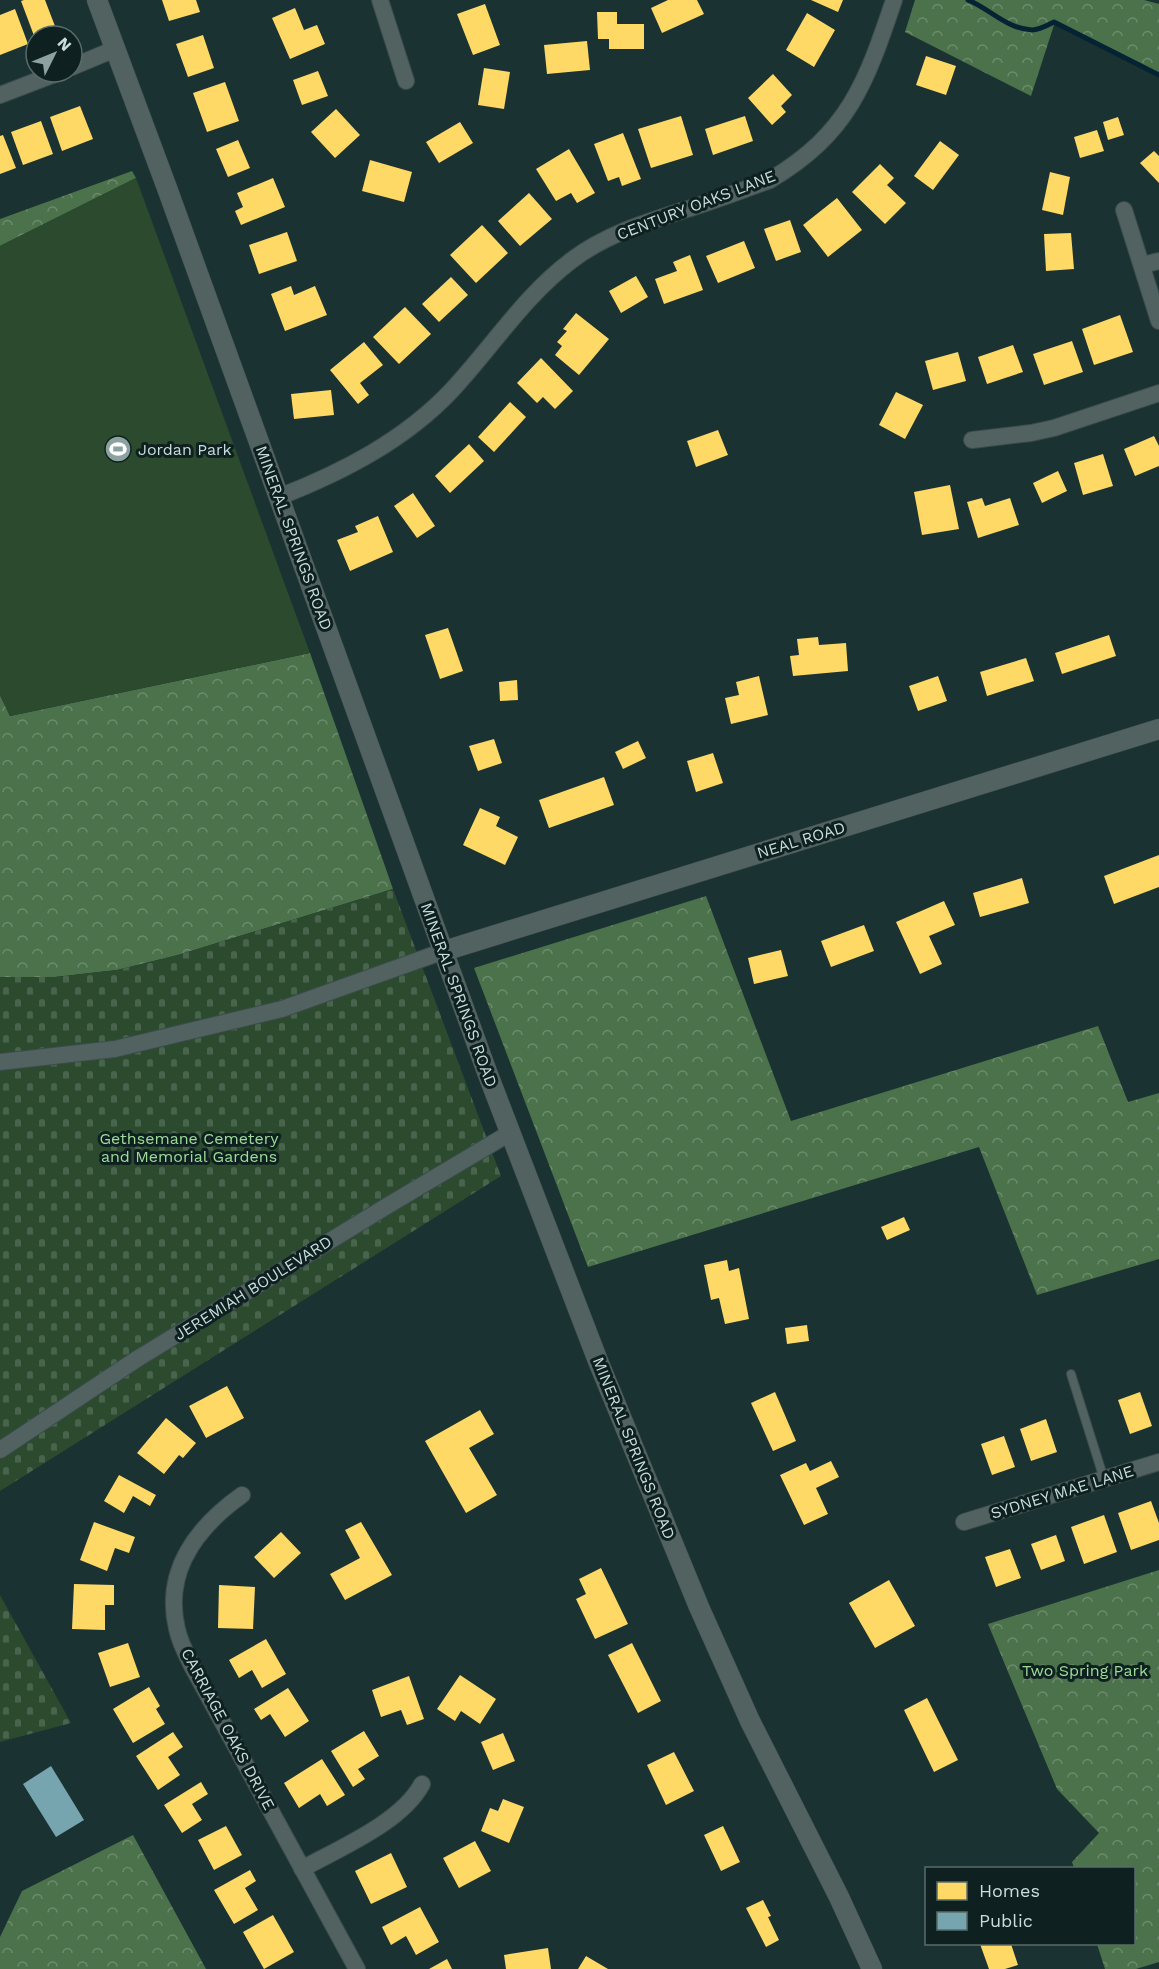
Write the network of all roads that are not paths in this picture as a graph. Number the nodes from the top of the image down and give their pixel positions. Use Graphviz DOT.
graph roads {
  1 [pos="97,0"];
  2 [pos="380,0"];
  3 [pos="894,0"];
  4 [pos="115,49"];
  5 [pos="84,62"];
  6 [pos="406,81"];
  7 [pos="29,84"];
  8 [pos="0,95"];
  9 [pos="1124,210"];
  10 [pos="1159,261"];
  11 [pos="1142,265"];
  12 [pos="1159,321"];
  13 [pos="1159,393"];
  14 [pos="972,440"];
  15 [pos="279,497"];
  16 [pos="1159,729"];
  17 [pos="444,951"];
  18 [pos="0,1062"];
  19 [pos="510,1132"];
  20 [pos="1071,1374"];
  21 [pos="0,1450"];
  22 [pos="1159,1462"];
  23 [pos="1104,1479"];
  24 [pos="242,1495"];
  25 [pos="964,1522"];
  26 [pos="422,1784"];
  27 [pos="302,1869"];
  28 [pos="357,1969"];
  29 [pos="872,1969"];
  1 -- 4 [label="street, MINERAL SPRINGS ROAD"];
  2 -- 6 [label="street"];
  3 -- 15 [label="street, CENTURY OAKS LANE"];
  4 -- 5 [label="street"];
  4 -- 15 [label="street, MINERAL SPRINGS ROAD"];
  7 -- 8 [label="street"];
  9 -- 11 [label="street"];
  10 -- 11 [label="street"];
  11 -- 12 [label="street"];
  13 -- 14 [label="street"];
  15 -- 17 [label="street, MINERAL SPRINGS ROAD"];
  16 -- 17 [label="street, NEAL ROAD"];
  17 -- 18 [label="street"];
  17 -- 19 [label="street, MINERAL SPRINGS ROAD"];
  19 -- 21 [label="street, JEREMIAH BOULEVARD"];
  19 -- 29 [label="street, MINERAL SPRINGS ROAD"];
  20 -- 23 [label="lane"];
  22 -- 23 [label="street, SYDNEY MAE LANE"];
  23 -- 25 [label="street, SYDNEY MAE LANE"];
  24 -- 27 [label="street, CARRIAGE OAKS DRIVE"];
  26 -- 27 [label="street"];
  27 -- 28 [label="street, CARRIAGE OAKS DRIVE"];
}
